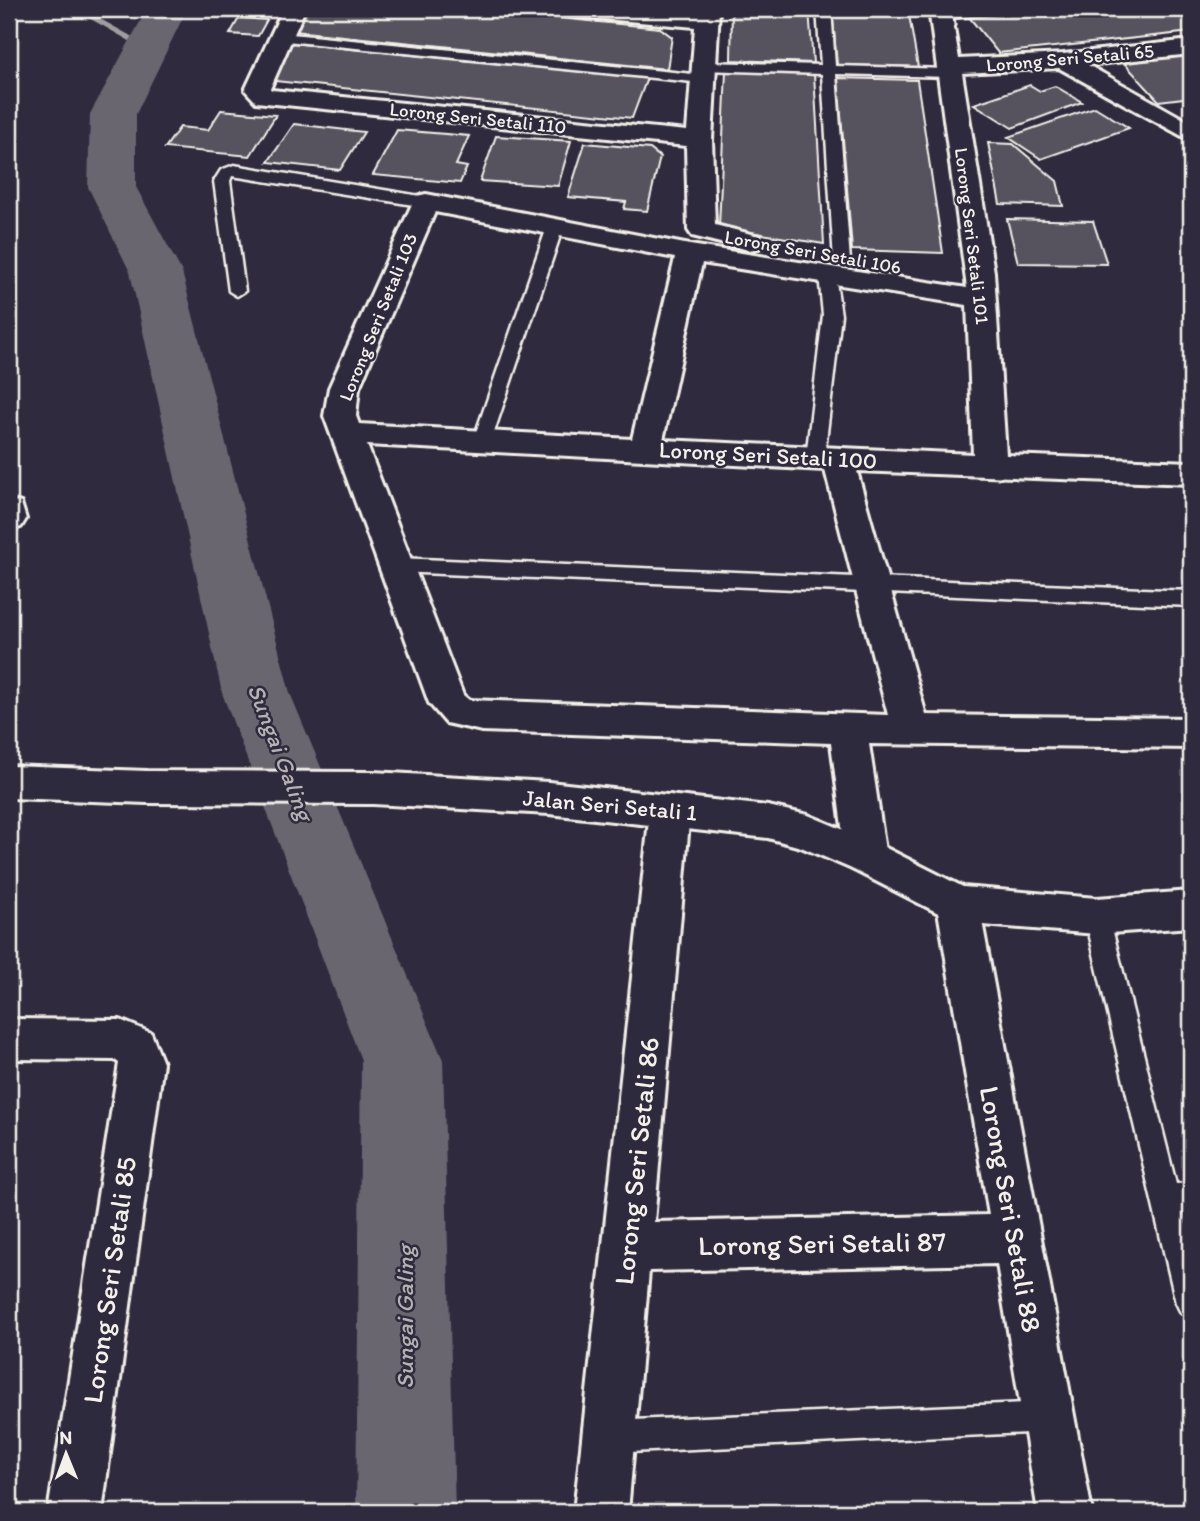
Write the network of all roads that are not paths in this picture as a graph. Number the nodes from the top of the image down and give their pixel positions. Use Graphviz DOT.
graph roads {
  1 [pos="294,9"];
  2 [pos="572,9"];
  3 [pos="824,9"];
  4 [pos="1000,9"];
  5 [pos="941,12"];
  6 [pos="707,15"];
  7 [pos="281,37"];
  8 [pos="1191,47"];
  9 [pos="1063,61"];
  10 [pos="828,69"];
  11 [pos="949,70"];
  12 [pos="703,73"];
  13 [pos="1191,133"];
  14 [pos="699,140"];
  15 [pos="426,202"];
  16 [pos="555,227"];
  17 [pos="690,253"];
  18 [pos="834,268"];
  19 [pos="981,286"];
  20 [pos="237,291"];
  21 [pos="346,433"];
  22 [pos="482,441"];
  23 [pos="645,449"];
  24 [pos="827,459"];
  25 [pos="990,464"];
  26 [pos="1191,473"];
  27 [pos="9,511"];
  28 [pos="9,519"];
  29 [pos="397,565"];
  30 [pos="870,584"];
  31 [pos="1191,598"];
  32 [pos="848,729"];
  33 [pos="911,729"];
  34 [pos="1191,733"];
  35 [pos="9,782"];
  36 [pos="670,811"];
  37 [pos="866,857"];
  38 [pos="958,905"];
  39 [pos="1191,909"];
  40 [pos="1097,916"];
  41 [pos="9,1039"];
  42 [pos="1179,1198"];
  43 [pos="1017,1239"];
  44 [pos="628,1247"];
  45 [pos="1191,1303"];
  46 [pos="1048,1417"];
  47 [pos="609,1437"];
  48 [pos="75,1512"];
  49 [pos="601,1512"];
  50 [pos="1065,1512"];
  1 -- 7 [label="street"];
  2 -- 6 [label="street"];
  3 -- 10 [label="lane"];
  4 -- 5 [label="lane"];
  5 -- 11 [label="street, Lorong Seri Setali 101"];
  6 -- 12 [label="street, Lorong Seri Setali 106"];
  7 -- 12 [label="lane"];
  7 -- 14 [label="street, Lorong Seri Setali 110"];
  8 -- 9 [label="street, Lorong Seri Setali 65"];
  9 -- 11 [label="street, Lorong Seri Setali 65"];
  9 -- 13 [label="street"];
  10 -- 11 [label="lane"];
  10 -- 12 [label="lane"];
  10 -- 18 [label="lane"];
  11 -- 19 [label="street, Lorong Seri Setali 101"];
  12 -- 14 [label="street, Lorong Seri Setali 106"];
  14 -- 18 [label="street, Lorong Seri Setali 106"];
  15 -- 16 [label="street"];
  15 -- 20 [label="lane"];
  15 -- 21 [label="street, Lorong Seri Setali 103"];
  16 -- 17 [label="street"];
  16 -- 22 [label="lane"];
  17 -- 18 [label="street"];
  17 -- 23 [label="street, Lorong Seri Setali 106"];
  18 -- 19 [label="street"];
  18 -- 24 [label="lane"];
  19 -- 25 [label="street, Lorong Seri Setali 101"];
  21 -- 22 [label="street, Lorong Seri Setali 100"];
  21 -- 29 [label="street, Lorong Seri Setali 103"];
  22 -- 23 [label="street, Lorong Seri Setali 100"];
  23 -- 24 [label="street, Lorong Seri Setali 100"];
  24 -- 25 [label="street, Lorong Seri Setali 100"];
  24 -- 30 [label="street"];
  25 -- 26 [label="street, Lorong Seri Setali 100"];
  27 -- 28 [label="street"];
  29 -- 30 [label="lane"];
  29 -- 32 [label="street, Lorong Seri Setali 103"];
  30 -- 31 [label="lane"];
  30 -- 33 [label="street"];
  32 -- 33 [label="street"];
  32 -- 37 [label="street"];
  33 -- 34 [label="street"];
  35 -- 36 [label="street, Jalan Seri Setali 1"];
  36 -- 37 [label="street, Jalan Seri Setali 1"];
  36 -- 44 [label="street, Lorong Seri Setali 86"];
  37 -- 38 [label="street, Jalan Seri Setali 1"];
  38 -- 40 [label="street, Jalan Seri Setali 1"];
  38 -- 43 [label="street, Lorong Seri Setali 88"];
  39 -- 40 [label="street, Jalan Seri Setali 1"];
  40 -- 42 [label="lane"];
  41 -- 48 [label="street, Lorong Seri Setali 85"];
  42 -- 45 [label="lane"];
  43 -- 44 [label="street, Lorong Seri Setali 87"];
  43 -- 46 [label="street, Lorong Seri Setali 88"];
  44 -- 47 [label="street, Lorong Seri Setali 86"];
  46 -- 47 [label="lane"];
  46 -- 50 [label="street, Lorong Seri Setali 88"];
  47 -- 49 [label="street, Lorong Seri Setali 86"];
}
